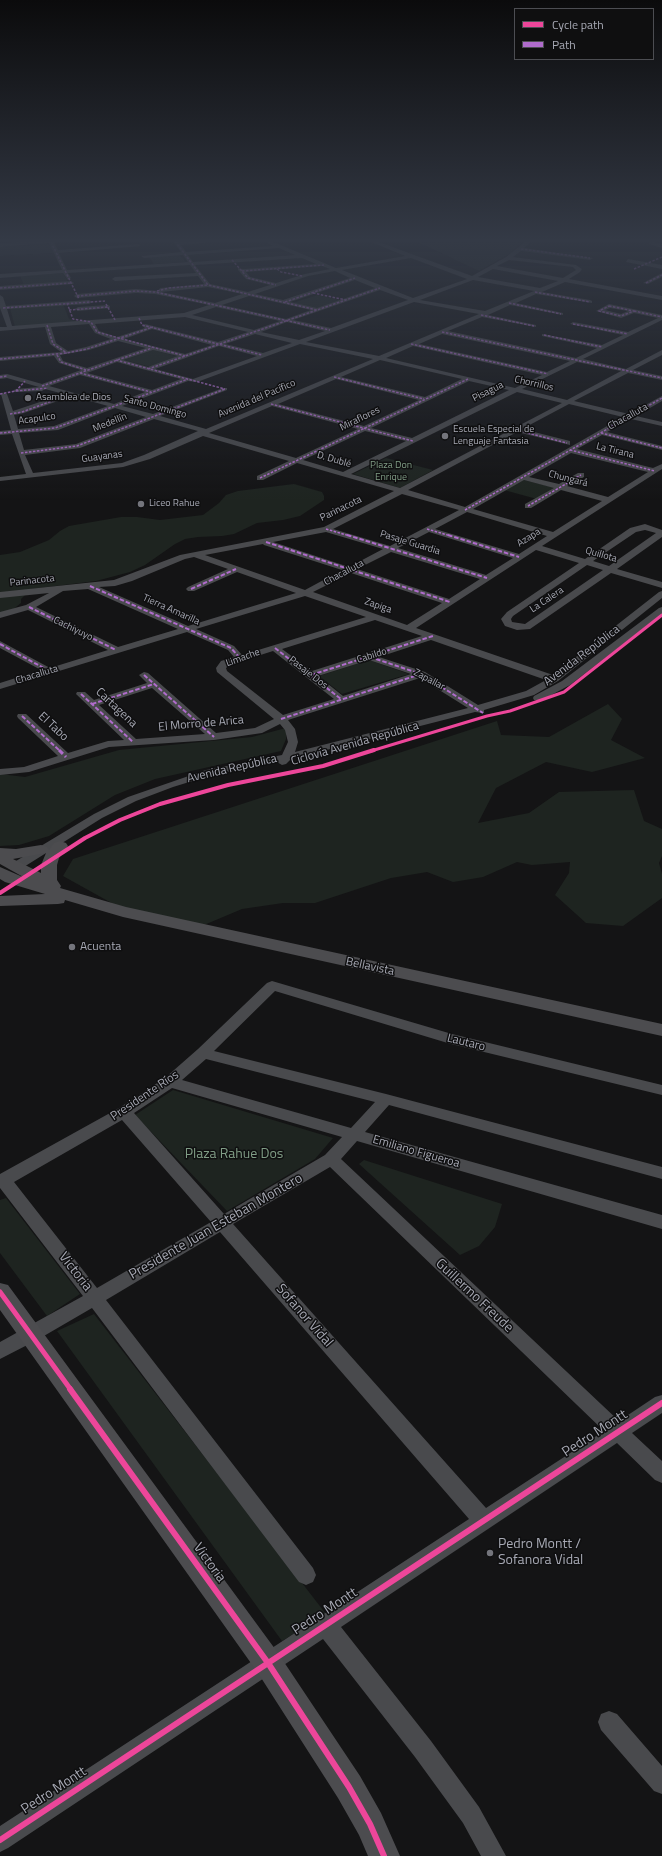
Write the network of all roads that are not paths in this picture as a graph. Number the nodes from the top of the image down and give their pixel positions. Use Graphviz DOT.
graph roads {
  1 [pos="10,328"];
  2 [pos="17,328"];
  3 [pos="48,328"];
  4 [pos="94,328"];
  5 [pos="152,328"];
  6 [pos="235,328"];
  7 [pos="267,328"];
  8 [pos="319,328"];
  9 [pos="337,328"];
  10 [pos="452,328"];
  11 [pos="593,328"];
  12 [pos="641,328"];
  13 [pos="0,329"];
  14 [pos="330,330"];
  15 [pos="253,332"];
  16 [pos="442,332"];
  17 [pos="628,334"];
  18 [pos="544,335"];
  19 [pos="118,339"];
  20 [pos="297,342"];
  21 [pos="219,344"];
  22 [pos="411,344"];
  23 [pos="602,347"];
  24 [pos="152,348"];
  25 [pos="662,352"];
  26 [pos="67,353"];
  27 [pos="57,355"];
  28 [pos="185,356"];
  29 [pos="262,356"];
  30 [pos="379,358"];
  31 [pos="116,360"];
  32 [pos="576,360"];
  33 [pos="2,366"];
  34 [pos="148,369"];
  35 [pos="627,371"];
  36 [pos="83,372"];
  37 [pos="548,374"];
  38 [pos="334,377"];
  39 [pos="662,378"];
  40 [pos="468,379"];
  41 [pos="191,380"];
  42 [pos="25,381"];
  43 [pos="42,386"];
  44 [pos="50,388"];
  45 [pos="516,390"];
  46 [pos="16,391"];
  47 [pos="151,392"];
  48 [pos="2,394"];
  49 [pos="71,394"];
  50 [pos="662,398"];
  51 [pos="424,399"];
  52 [pos="568,402"];
  53 [pos="271,404"];
  54 [pos="113,406"];
  55 [pos="10,414"];
  56 [pos="630,416"];
  57 [pos="151,417"];
  58 [pos="662,424"];
  59 [pos="364,428"];
  60 [pos="516,430"];
  61 [pos="15,432"];
  62 [pos="203,432"];
  63 [pos="0,433"];
  64 [pos="601,433"];
  65 [pos="413,441"];
  66 [pos="569,446"];
  67 [pos="662,448"];
  68 [pos="21,453"];
  69 [pos="296,461"];
  70 [pos="658,468"];
  71 [pos="345,474"];
  72 [pos="30,475"];
  73 [pos="581,475"];
  74 [pos="260,478"];
  75 [pos="522,478"];
  76 [pos="0,479"];
  77 [pos="560,488"];
  78 [pos="401,491"];
  79 [pos="609,500"];
  80 [pos="528,506"];
  81 [pos="464,510"];
  82 [pos="326,529"];
  83 [pos="427,530"];
  84 [pos="554,535"];
  85 [pos="266,542"];
  86 [pos="535,547"];
  87 [pos="391,548"];
  88 [pos="194,554"];
  89 [pos="519,557"];
  90 [pos="586,562"];
  91 [pos="236,569"];
  92 [pos="351,570"];
  93 [pos="611,570"];
  94 [pos="487,578"];
  95 [pos="662,584"];
  96 [pos="90,586"];
  97 [pos="64,588"];
  98 [pos="191,589"];
  99 [pos="305,594"];
  100 [pos="662,594"];
  101 [pos="0,595"];
  102 [pos="450,602"];
  103 [pos="29,607"];
  104 [pos="662,610"];
  105 [pos="0,615"];
  106 [pos="376,617"];
  107 [pos="409,628"];
  108 [pos="187,630"];
  109 [pos="433,636"];
  110 [pos="0,644"];
  111 [pos="275,648"];
  112 [pos="116,650"];
  113 [pos="370,657"];
  114 [pos="240,658"];
  115 [pos="49,671"];
  116 [pos="421,674"];
  117 [pos="144,675"];
  118 [pos="311,675"];
  119 [pos="554,679"];
  120 [pos="154,684"];
  121 [pos="0,686"];
  122 [pos="82,694"];
  123 [pos="341,699"];
  124 [pos="92,704"];
  125 [pos="479,711"];
  126 [pos="22,716"];
  127 [pos="281,719"];
  128 [pos="214,737"];
  129 [pos="133,742"];
  130 [pos="66,757"];
  131 [pos="287,757"];
  132 [pos="277,768"];
  133 [pos="0,772"];
  134 [pos="60,846"];
  135 [pos="41,850"];
  136 [pos="0,853"];
  137 [pos="6,872"];
  138 [pos="53,886"];
  139 [pos="78,900"];
  140 [pos="0,901"];
  141 [pos="272,986"];
  142 [pos="662,1030"];
  143 [pos="203,1053"];
  144 [pos="170,1082"];
  145 [pos="662,1090"];
  146 [pos="386,1099"];
  147 [pos="124,1112"];
  148 [pos="354,1135"];
  149 [pos="331,1159"];
  150 [pos="662,1173"];
  151 [pos="2,1181"];
  152 [pos="662,1222"];
  153 [pos="222,1223"];
  154 [pos="0,1292"];
  155 [pos="95,1298"];
  156 [pos="31,1335"];
  157 [pos="0,1351"];
  158 [pos="662,1403"];
  159 [pos="619,1432"];
  160 [pos="662,1474"];
  161 [pos="484,1521"];
  162 [pos="306,1575"];
  163 [pos="326,1625"];
  164 [pos="268,1663"];
  165 [pos="609,1722"];
  166 [pos="662,1783"];
  167 [pos="0,1840"];
  168 [pos="384,1856"];
  169 [pos="494,1856"];
  1 -- 2 [label="street"];
  1 -- 13 [label="street"];
  3 -- 26 [label="street"];
  4 -- 19 [label="street"];
  5 -- 19 [label="street"];
  5 -- 21 [label="street"];
  6 -- 15 [label="street, Chorrillos"];
  7 -- 15 [label="street"];
  8 -- 14 [label="street"];
  9 -- 14 [label="street, Acapulco"];
  10 -- 16 [label="street, Avenida del Pacífico"];
  11 -- 17 [label="street"];
  12 -- 17 [label="street, Pisagua"];
  14 -- 20 [label="street, Acapulco"];
  15 -- 20 [label="street, Chorrillos"];
  15 -- 21 [label="street"];
  16 -- 22 [label="street, Avenida del Pacífico"];
  16 -- 32 [label="street"];
  17 -- 23 [label="street, Pisagua"];
  18 -- 23 [label="street"];
  19 -- 24 [label="street"];
  19 -- 26 [label="street"];
  20 -- 29 [label="street, Acapulco"];
  20 -- 30 [label="street, Chorrillos"];
  21 -- 28 [label="street"];
  21 -- 29 [label="street"];
  22 -- 30 [label="street, Avenida del Pacífico"];
  22 -- 37 [label="street"];
  23 -- 32 [label="street, Pisagua"];
  24 -- 28 [label="street"];
  24 -- 31 [label="street"];
  25 -- 35 [label="street, Parinacota"];
  26 -- 27 [label="street"];
  27 -- 33 [label="street"];
  27 -- 36 [label="street"];
  28 -- 34 [label="street"];
  29 -- 41 [label="street, Acapulco"];
  30 -- 38 [label="street, Avenida del Pacífico"];
  30 -- 40 [label="street, Chorrillos"];
  31 -- 34 [label="street"];
  31 -- 36 [label="street"];
  32 -- 35 [label="street"];
  32 -- 37 [label="street, Pisagua"];
  33 -- 42 [label="street, Santo Domingo"];
  34 -- 41 [label="street"];
  35 -- 39 [label="street"];
  35 -- 52 [label="street, Parinacota"];
  36 -- 43 [label="street"];
  36 -- 47 [label="street"];
  37 -- 45 [label="street, Pisagua"];
  38 -- 51 [label="street"];
  38 -- 53 [label="street, Avenida del Pacífico"];
  40 -- 45 [label="street, Chorrillos"];
  40 -- 51 [label="street, Miraflores"];
  41 -- 47 [label="street, Acapulco"];
  41 -- 57 [label="street, Medellín"];
  42 -- 43 [label="street, Santo Domingo"];
  42 -- 46 [label="street"];
  43 -- 44 [label="street, Santo Domingo"];
  44 -- 46 [label="street"];
  44 -- 49 [label="street, Santo Domingo"];
  45 -- 52 [label="street, Chorrillos"];
  45 -- 65 [label="street, Pisagua"];
  46 -- 48 [label="street"];
  47 -- 54 [label="street, Acapulco"];
  48 -- 55 [label="street"];
  49 -- 54 [label="street, Santo Domingo"];
  49 -- 55 [label="street"];
  50 -- 56 [label="street, Chacalluta"];
  51 -- 59 [label="street, Miraflores"];
  52 -- 56 [label="street, Chorrillos"];
  52 -- 60 [label="street, Parinacota"];
  53 -- 59 [label="street"];
  53 -- 62 [label="street, Avenida del Pacífico"];
  54 -- 57 [label="street, Santo Domingo"];
  54 -- 61 [label="street, Acapulco"];
  55 -- 61 [label="street"];
  56 -- 58 [label="street, Chorrillos"];
  56 -- 64 [label="street, Chacalluta"];
  57 -- 62 [label="street, Santo Domingo"];
  57 -- 68 [label="street, Medellín"];
  59 -- 65 [label="street"];
  59 -- 69 [label="street, Miraflores"];
  60 -- 66 [label="street, La Tirana"];
  60 -- 78 [label="street, Parinacota"];
  61 -- 63 [label="street, Acapulco"];
  61 -- 68 [label="street"];
  62 -- 69 [label="street, D. Dublé"];
  62 -- 72 [label="street, Guayanas"];
  64 -- 66 [label="street, Chacalluta"];
  64 -- 67 [label="street"];
  65 -- 71 [label="street, Pisagua"];
  66 -- 70 [label="street, La Tirana"];
  66 -- 75 [label="street, Chacalluta"];
  68 -- 72 [label="street"];
  69 -- 71 [label="street, D. Dublé"];
  69 -- 74 [label="street, Miraflores"];
  70 -- 79 [label="street, Azapa"];
  71 -- 78 [label="street, D. Dublé"];
  72 -- 76 [label="street, Guayanas"];
  73 -- 77 [label="street"];
  75 -- 77 [label="street, Chungará"];
  75 -- 81 [label="street, Chacalluta"];
  77 -- 79 [label="street, Chungará"];
  77 -- 80 [label="street"];
  78 -- 81 [label="street, D. Dublé"];
  78 -- 82 [label="street, Parinacota"];
  79 -- 84 [label="street, Azapa"];
  81 -- 83 [label="street, Chacalluta"];
  81 -- 84 [label="street, D. Dublé"];
  82 -- 85 [label="street, Parinacota"];
  82 -- 87 [label="street, Pasaje Guardia"];
  83 -- 87 [label="street, Chacalluta"];
  83 -- 89 [label="street"];
  84 -- 86 [label="street, Azapa"];
  85 -- 88 [label="street, Parinacota"];
  85 -- 92 [label="street"];
  86 -- 89 [label="street, Azapa"];
  86 -- 90 [label="street, Quillota"];
  87 -- 92 [label="street, Chacalluta"];
  87 -- 94 [label="street, Pasaje Guardia"];
  88 -- 91 [label="street, Zapiga"];
  88 -- 96 [label="street, Parinacota"];
  89 -- 94 [label="street, Azapa"];
  90 -- 93 [label="street, Quillota"];
  90 -- 93 [label="street, La Calera"];
  90 -- 93 [label="street, La Calera"];
  91 -- 98 [label="street"];
  91 -- 99 [label="street, Zapiga"];
  92 -- 99 [label="street, Chacalluta"];
  92 -- 102 [label="street"];
  93 -- 95 [label="street, Quillota"];
  94 -- 102 [label="street, Azapa"];
  96 -- 97 [label="street, Parinacota"];
  96 -- 108 [label="street, Tierra Amarilla"];
  97 -- 101 [label="street, Parinacota"];
  97 -- 103 [label="street"];
  99 -- 106 [label="street, Zapiga"];
  99 -- 108 [label="street, Chacalluta"];
  100 -- 119 [label="street, Avenida República"];
  102 -- 107 [label="street, Azapa"];
  103 -- 105 [label="street"];
  103 -- 112 [label="street, Cachiyuyo"];
  104 -- 125 [label="street, Avenida República"];
  106 -- 107 [label="street, Zapiga"];
  106 -- 111 [label="street, Limache"];
  107 -- 109 [label="street, Zapiga"];
  108 -- 112 [label="street, Chacalluta"];
  108 -- 114 [label="street, Tierra Amarilla"];
  109 -- 113 [label="street, Cabildo"];
  109 -- 119 [label="street, Zapiga"];
  110 -- 115 [label="street"];
  111 -- 114 [label="street, Limache"];
  111 -- 118 [label="street, Pasaje Dos"];
  112 -- 115 [label="street, Chacalluta"];
  113 -- 116 [label="street, Zapallar"];
  113 -- 118 [label="street, Cabildo"];
  114 -- 127 [label="street, Limache"];
  115 -- 121 [label="street, Chacalluta"];
  116 -- 123 [label="street, El Morro de Arica"];
  116 -- 125 [label="street, Zapallar"];
  117 -- 120 [label="street"];
  118 -- 123 [label="street, Pasaje Dos"];
  119 -- 125 [label="street, Avenida República"];
  120 -- 124 [label="street"];
  120 -- 128 [label="street"];
  122 -- 124 [label="street, Cartagena"];
  123 -- 127 [label="street, El Morro de Arica"];
  124 -- 129 [label="street, Cartagena"];
  125 -- 131 [label="street, Avenida República"];
  125 -- 132 [label="street, Avenida República"];
  126 -- 130 [label="street, El Tabo"];
  127 -- 128 [label="street, El Morro de Arica"];
  127 -- 131 [label="street, Limache"];
  128 -- 129 [label="street, El Morro de Arica"];
  129 -- 130 [label="street, El Morro de Arica"];
  130 -- 133 [label="street, El Morro de Arica"];
  131 -- 132 [label="street, Limache"];
  131 -- 135 [label="street, Avenida República"];
  132 -- 134 [label="street, Avenida República"];
  134 -- 137 [label="street, Avenida República"];
  134 -- 138 [label="main road"];
  135 -- 136 [label="main road"];
  135 -- 137 [label="street, Avenida República"];
  137 -- 138 [label="main road, Bellavista"];
  137 -- 139 [label="main road, Bellavista"];
  138 -- 139 [label="main road, Bellavista"];
  139 -- 140 [label="main road"];
  139 -- 142 [label="main road, Bellavista"];
  141 -- 143 [label="street, Presidente Ríos"];
  141 -- 145 [label="street, Lautaro"];
  143 -- 144 [label="street, Presidente Ríos"];
  143 -- 146 [label="street"];
  144 -- 147 [label="street, Presidente Ríos"];
  144 -- 148 [label="street, Emiliano Figueroa"];
  146 -- 148 [label="street, Presidente Juan Esteban Montero"];
  146 -- 150 [label="street"];
  147 -- 151 [label="street, Presidente Ríos"];
  147 -- 153 [label="street, Sofanor Vidal"];
  148 -- 149 [label="street, Presidente Juan Esteban Montero"];
  148 -- 152 [label="street, Emiliano Figueroa"];
  149 -- 153 [label="street, Presidente Juan Esteban Montero"];
  149 -- 159 [label="street, Guillermo Freude"];
  151 -- 155 [label="street, Victoria"];
  153 -- 155 [label="street, Presidente Juan Esteban Montero"];
  153 -- 161 [label="street, Sofanor Vidal"];
  154 -- 156 [label="main road, Victoria"];
  155 -- 156 [label="street, Presidente Juan Esteban Montero"];
  155 -- 162 [label="street, Victoria"];
  156 -- 157 [label="street, Presidente Juan Esteban Montero"];
  156 -- 164 [label="main road, Victoria"];
  158 -- 159 [label="street, Pedro Montt"];
  159 -- 160 [label="street, Guillermo Freude"];
  159 -- 161 [label="street, Pedro Montt"];
  161 -- 163 [label="street, Pedro Montt"];
  163 -- 164 [label="street, Pedro Montt"];
  163 -- 169 [label="street"];
  164 -- 167 [label="street, Pedro Montt"];
  164 -- 168 [label="main road, Victoria"];
  165 -- 166 [label="street"];
}
